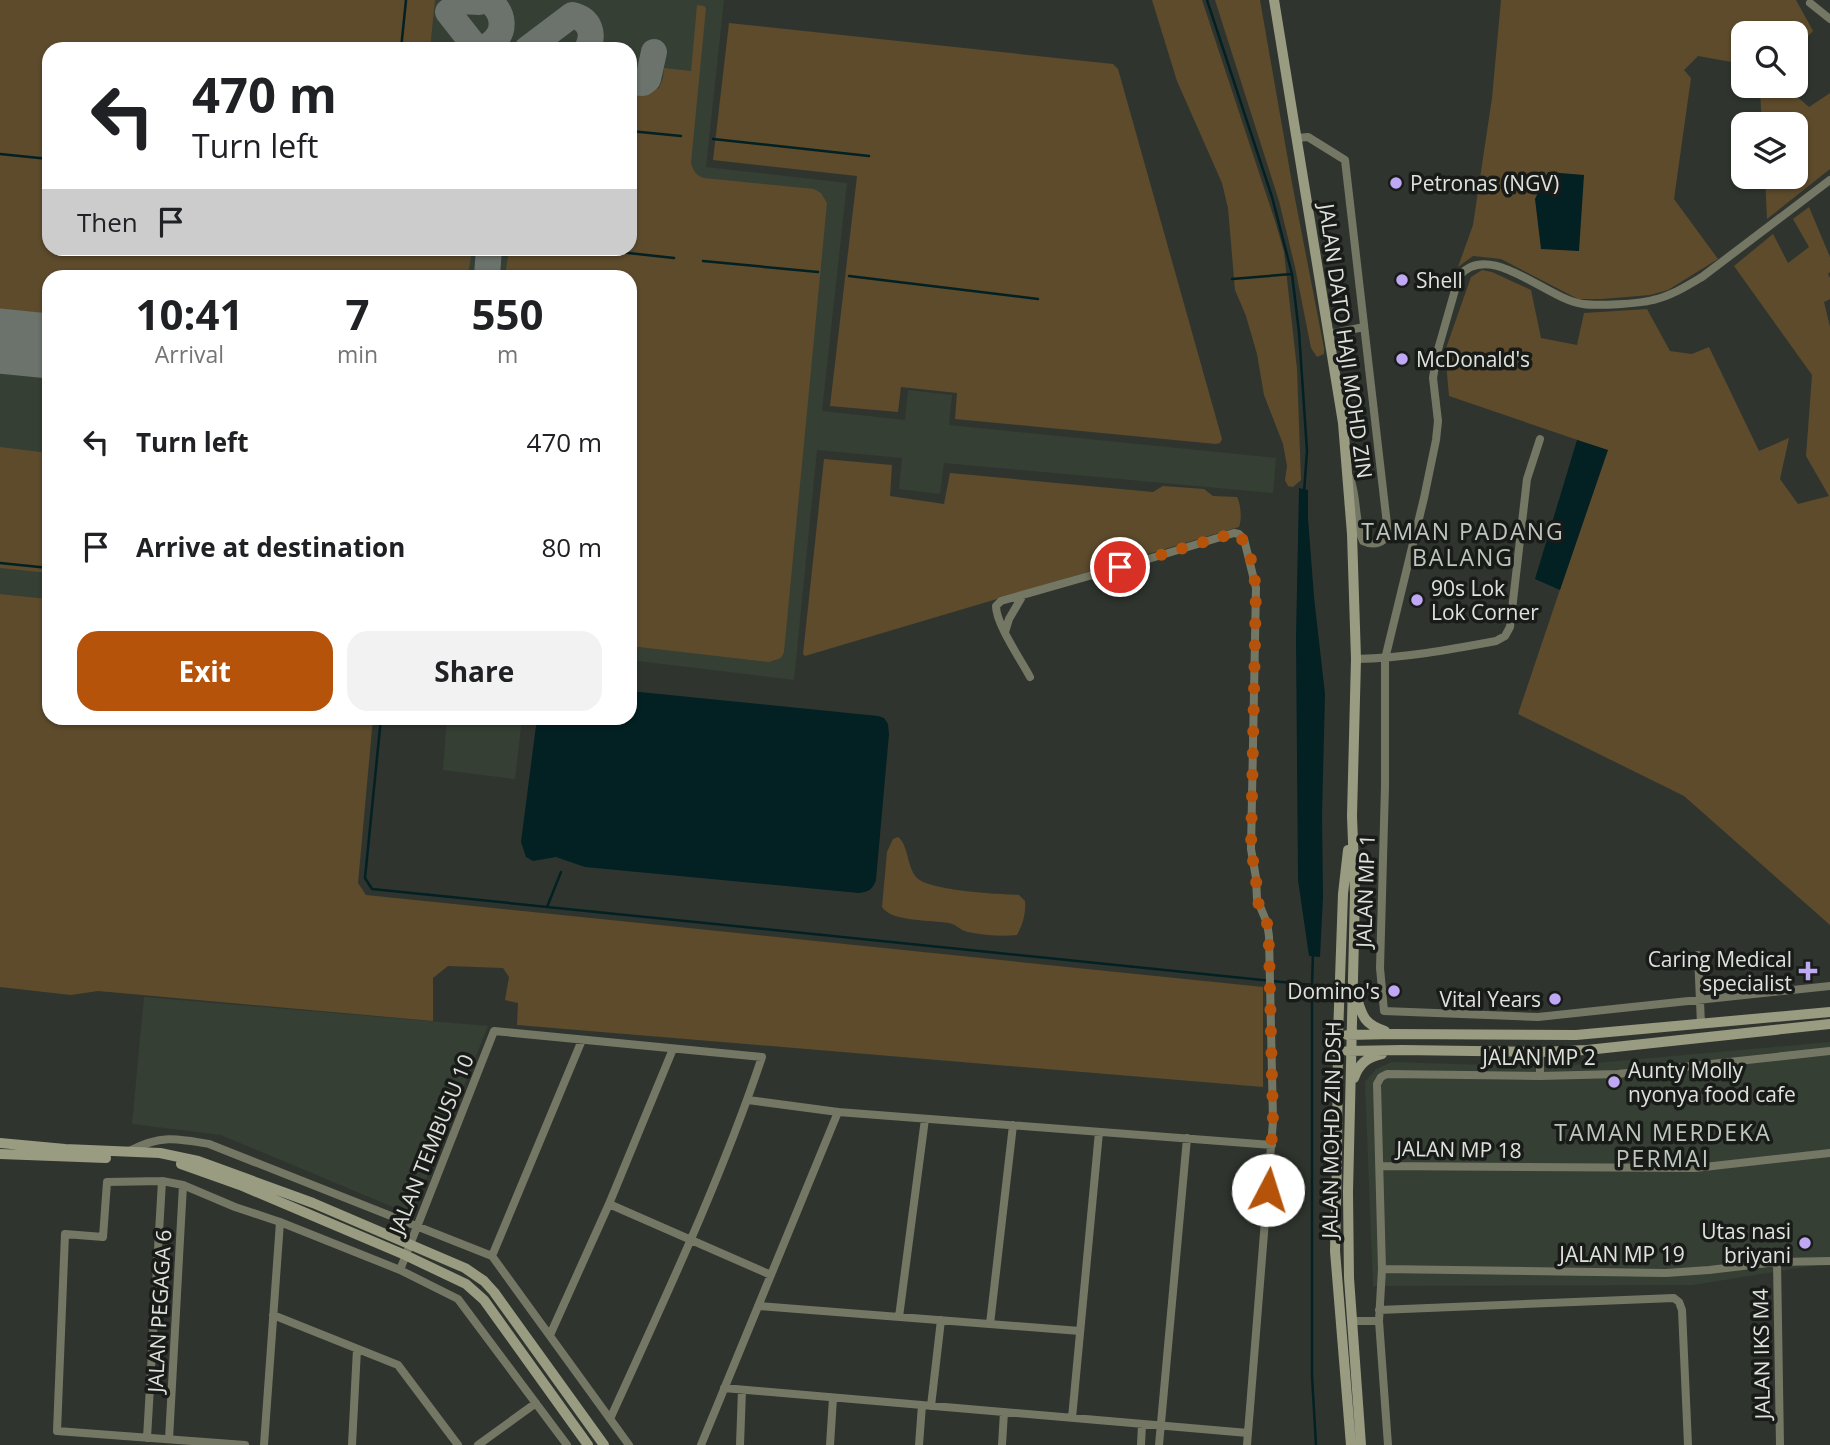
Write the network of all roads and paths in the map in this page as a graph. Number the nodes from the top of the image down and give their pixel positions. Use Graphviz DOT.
graph roads {
  1 [pos="1274,0"];
  2 [pos="1810,3"];
  3 [pos="1830,19"];
  4 [pos="1297,138"];
  5 [pos="1830,180"];
  6 [pos="1364,327"];
  7 [pos="1329,334"];
  8 [pos="1540,439"];
  9 [pos="1347,469"];
  10 [pos="1023,595"];
  11 [pos="1005,632"];
  12 [pos="1385,659"];
  13 [pos="1356,660"];
  14 [pos="1030,677"];
  15 [pos="1352,816"];
  16 [pos="1698,956"];
  17 [pos="1352,986"];
  18 [pos="1830,986"];
  19 [pos="1700,1000"];
  20 [pos="1830,1012"];
  21 [pos="1701,1024"];
  22 [pos="1830,1024"];
  23 [pos="1394,1034"];
  24 [pos="1338,1035"];
  25 [pos="1352,1035"];
  26 [pos="582,1040"];
  27 [pos="673,1049"];
  28 [pos="1402,1050"];
  29 [pos="1338,1051"];
  30 [pos="1352,1051"];
  31 [pos="1830,1051"];
  32 [pos="1540,1052"];
  33 [pos="1539,1076"];
  34 [pos="1350,1087"];
  35 [pos="748,1100"];
  36 [pos="838,1112"];
  37 [pos="925,1119"];
  38 [pos="1013,1125"];
  39 [pos="1099,1132"];
  40 [pos="1187,1138"];
  41 [pos="0,1143"];
  42 [pos="1272,1145"];
  43 [pos="127,1152"];
  44 [pos="1830,1153"];
  45 [pos="0,1154"];
  46 [pos="252,1161"];
  47 [pos="1380,1166"];
  48 [pos="163,1181"];
  49 [pos="242,1181"];
  50 [pos="183,1185"];
  51 [pos="609,1204"];
  52 [pos="280,1222"];
  53 [pos="418,1228"];
  54 [pos="692,1240"];
  55 [pos="407,1250"];
  56 [pos="492,1256"];
  57 [pos="1830,1261"];
  58 [pos="1777,1262"];
  59 [pos="1382,1269"];
  60 [pos="400,1270"];
  61 [pos="771,1275"];
  62 [pos="758,1306"];
  63 [pos="1379,1310"];
  64 [pos="273,1315"];
  65 [pos="899,1317"];
  66 [pos="941,1320"];
  67 [pos="1352,1321"];
  68 [pos="1379,1321"];
  69 [pos="990,1324"];
  70 [pos="1080,1331"];
  71 [pos="550,1335"];
  72 [pos="357,1349"];
  73 [pos="724,1388"];
  74 [pos="742,1390"];
  75 [pos="834,1398"];
  76 [pos="536,1403"];
  77 [pos="926,1405"];
  78 [pos="1004,1412"];
  79 [pos="1072,1418"];
  80 [pos="610,1419"];
  81 [pos="1142,1424"];
  82 [pos="1161,1426"];
  83 [pos="1248,1433"];
  84 [pos="147,1438"];
  85 [pos="169,1439"];
  86 [pos="245,1445"];
  87 [pos="264,1445"];
  88 [pos="352,1445"];
  89 [pos="458,1445"];
  90 [pos="478,1445"];
  91 [pos="567,1445"];
  92 [pos="588,1445"];
  93 [pos="604,1445"];
  94 [pos="629,1445"];
  95 [pos="701,1445"];
  96 [pos="740,1445"];
  97 [pos="830,1445"];
  98 [pos="919,1445"];
  99 [pos="1002,1445"];
  100 [pos="1141,1445"];
  101 [pos="1159,1445"];
  102 [pos="1247,1445"];
  103 [pos="1351,1445"];
  104 [pos="1361,1445"];
  105 [pos="1388,1445"];
  106 [pos="1688,1445"];
  107 [pos="1780,1445"];
  1 -- 4 [label="main road, JALAN DATO HAJI MOHD ZIN"];
  2 -- 3 [label="street"];
  4 -- 6 [label="street"];
  4 -- 7 [label="main road, JALAN DATO HAJI MOHD ZIN"];
  5 -- 12 [label="street"];
  6 -- 7 [label="street"];
  6 -- 9 [label="street"];
  7 -- 9 [label="main road, JALAN DATO HAJI MOHD ZIN"];
  8 -- 12 [label="street"];
  9 -- 13 [label="main road, JALAN DATO HAJI MOHD ZIN"];
  10 -- 11 [label="street"];
  10 -- 11 [label="street"];
  10 -- 42 [label="street"];
  11 -- 14 [label="street"];
  12 -- 13 [label="street"];
  12 -- 19 [label="street, JALAN MP 1"];
  13 -- 15 [label="main road, JALAN DATO HAJI MOHD ZIN"];
  15 -- 17 [label="main road, JALAN MOHD ZIN DSH"];
  15 -- 24 [label="main road, JALAN MOHD ZIN DSH"];
  16 -- 19 [label="street"];
  17 -- 23 [label="main road"];
  17 -- 25 [label="main road, JALAN MOHD ZIN DSH"];
  18 -- 19 [label="street, JALAN MP 1"];
  19 -- 21 [label="street"];
  20 -- 21 [label="main road"];
  21 -- 23 [label="main road"];
  22 -- 32 [label="main road"];
  23 -- 25 [label="main road"];
  24 -- 25 [label="main road"];
  24 -- 29 [label="main road, JALAN MOHD ZIN DSH"];
  25 -- 30 [label="main road, JALAN MOHD ZIN DSH"];
  26 -- 27 [label="street"];
  26 -- 53 [label="street, JALAN TEMBUSU 10"];
  26 -- 56 [label="street"];
  27 -- 35 [label="street"];
  27 -- 51 [label="street"];
  28 -- 30 [label="main road"];
  28 -- 32 [label="main road"];
  28 -- 34 [label="main road"];
  29 -- 30 [label="main road"];
  29 -- 103 [label="main road, JALAN MOHD ZIN DSH"];
  30 -- 34 [label="main road, JALAN MOHD ZIN DSH"];
  31 -- 33 [label="street, JALAN MP 2"];
  32 -- 33 [label="street"];
  33 -- 47 [label="street, JALAN MP 2"];
  34 -- 67 [label="main road, JALAN MOHD ZIN DSH"];
  35 -- 36 [label="street"];
  35 -- 54 [label="street"];
  36 -- 37 [label="street"];
  36 -- 61 [label="street"];
  37 -- 38 [label="street"];
  37 -- 65 [label="street"];
  38 -- 39 [label="street"];
  38 -- 69 [label="street"];
  39 -- 40 [label="street"];
  39 -- 70 [label="street"];
  40 -- 42 [label="street"];
  40 -- 82 [label="street"];
  41 -- 43 [label="main road"];
  42 -- 83 [label="street"];
  43 -- 46 [label="street"];
  43 -- 49 [label="main road"];
  44 -- 47 [label="street, JALAN MP 18"];
  45 -- 49 [label="main road"];
  46 -- 49 [label="street"];
  46 -- 53 [label="street"];
  47 -- 59 [label="street"];
  48 -- 50 [label="street"];
  48 -- 84 [label="street"];
  48 -- 84 [label="street"];
  49 -- 55 [label="main road"];
  50 -- 52 [label="street"];
  50 -- 85 [label="street, JALAN PEGAGA 6"];
  51 -- 54 [label="street"];
  51 -- 71 [label="street"];
  52 -- 60 [label="street"];
  52 -- 64 [label="street"];
  53 -- 55 [label="street, JALAN TEMBUSU 10"];
  53 -- 56 [label="street"];
  54 -- 61 [label="street"];
  54 -- 80 [label="street"];
  55 -- 60 [label="street, JALAN TEMBUSU 10"];
  55 -- 92 [label="main road"];
  55 -- 93 [label="main road"];
  56 -- 71 [label="street"];
  57 -- 58 [label="street, JALAN MP 19"];
  58 -- 59 [label="street, JALAN MP 19"];
  58 -- 107 [label="street, JALAN IKS M4"];
  59 -- 63 [label="street"];
  60 -- 76 [label="street"];
  61 -- 62 [label="street"];
  62 -- 65 [label="street"];
  62 -- 73 [label="street"];
  63 -- 68 [label="street"];
  63 -- 106 [label="street"];
  64 -- 72 [label="street"];
  64 -- 87 [label="street"];
  65 -- 66 [label="street"];
  66 -- 69 [label="street"];
  66 -- 77 [label="street"];
  67 -- 68 [label="street"];
  67 -- 104 [label="main road, JALAN MOHD ZIN DSH"];
  68 -- 105 [label="street"];
  69 -- 70 [label="street"];
  70 -- 79 [label="street"];
  71 -- 80 [label="street"];
  72 -- 88 [label="street"];
  72 -- 89 [label="street"];
  73 -- 74 [label="street"];
  73 -- 95 [label="street"];
  74 -- 75 [label="street"];
  74 -- 96 [label="street"];
  75 -- 77 [label="street"];
  75 -- 97 [label="street"];
  76 -- 90 [label="street"];
  76 -- 91 [label="street"];
  77 -- 78 [label="street"];
  77 -- 98 [label="street"];
  78 -- 79 [label="street"];
  78 -- 99 [label="street"];
  79 -- 81 [label="street"];
  80 -- 94 [label="street"];
  81 -- 82 [label="street"];
  81 -- 100 [label="street"];
  82 -- 83 [label="street"];
  82 -- 101 [label="street"];
  83 -- 102 [label="street"];
  84 -- 85 [label="street"];
  85 -- 86 [label="street"];
}
